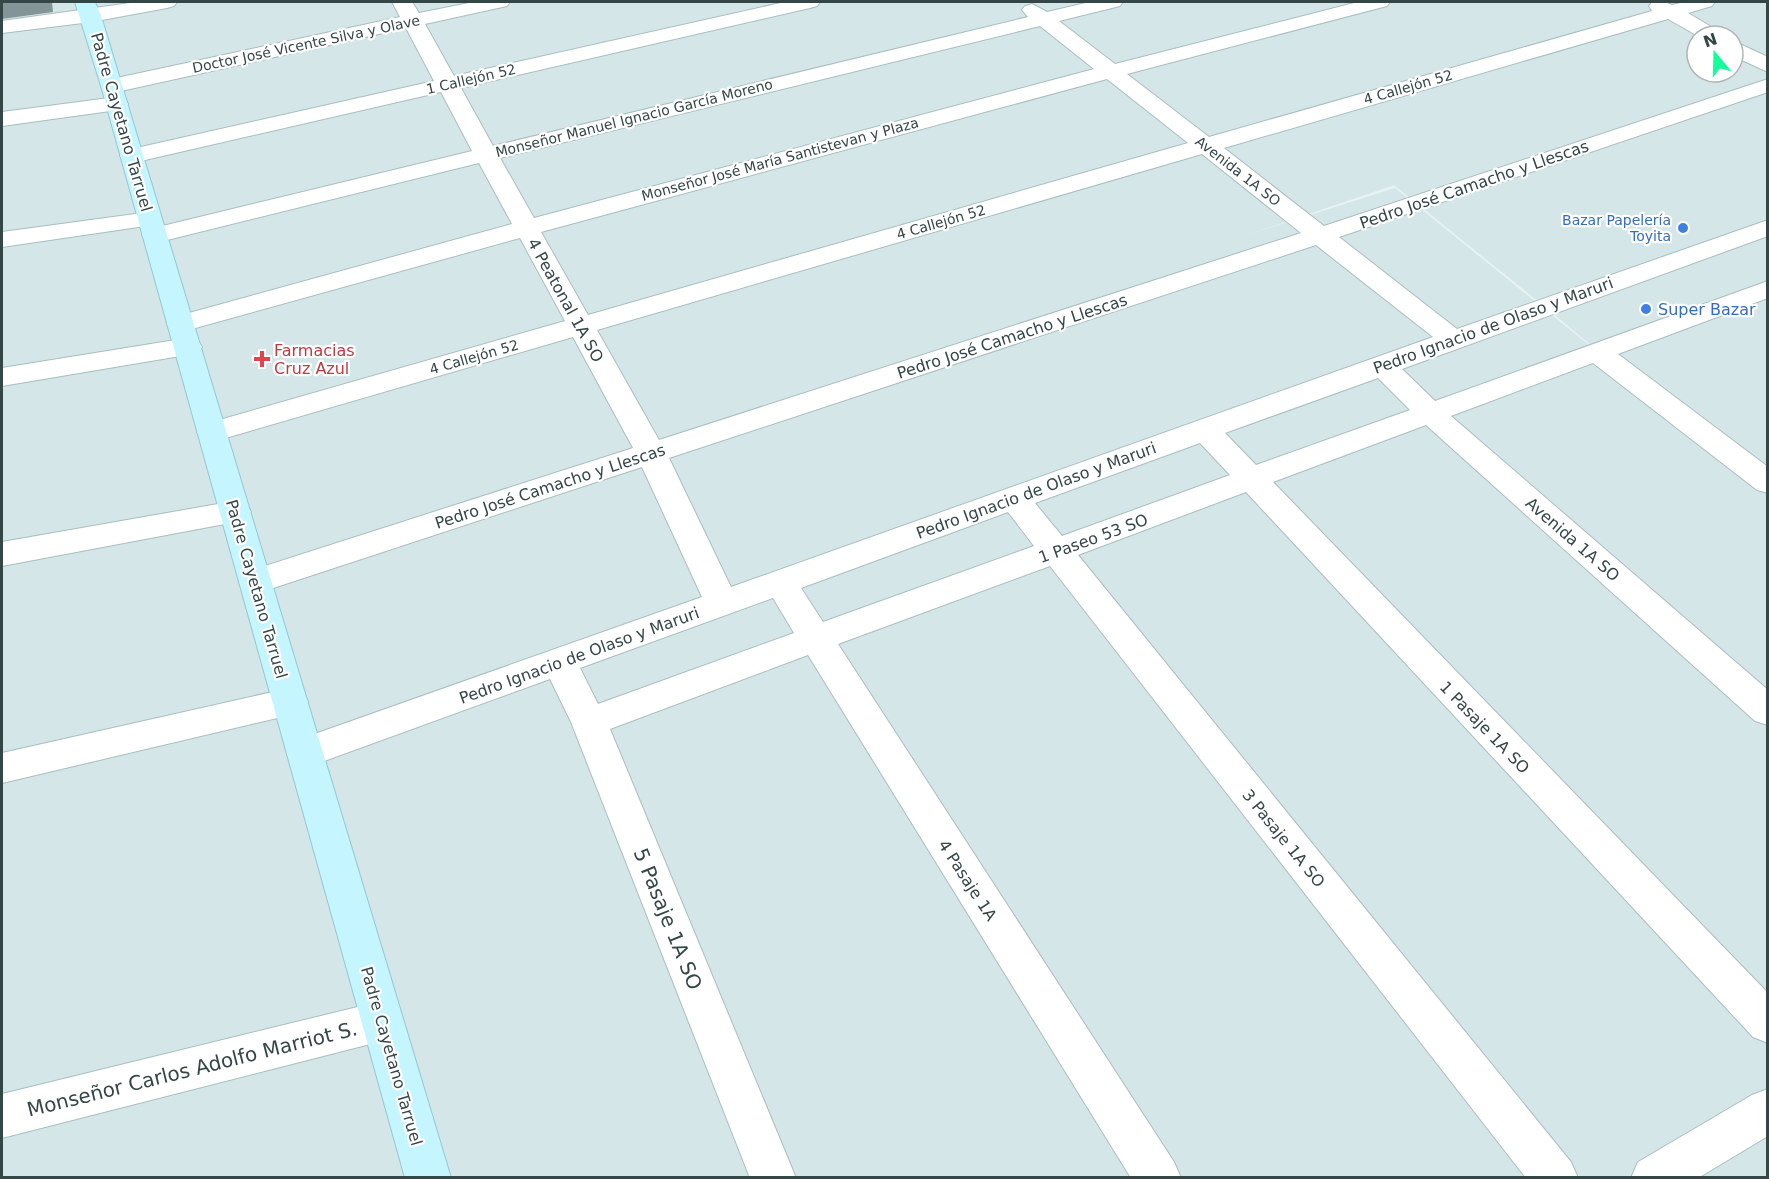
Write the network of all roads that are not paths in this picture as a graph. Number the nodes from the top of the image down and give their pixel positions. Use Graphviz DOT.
graph roads {
  1 [pos="167,2"];
  2 [pos="500,2"];
  3 [pos="810,2"];
  4 [pos="1021,2"];
  5 [pos="1113,2"];
  6 [pos="1380,2"];
  7 [pos="1706,2"];
  8 [pos="1660,7"];
  9 [pos="88,9"];
  10 [pos="407,11"];
  11 [pos="1043,18"];
  12 [pos="1691,24"];
  13 [pos="2,27"];
  14 [pos="1745,54"];
  15 [pos="1767,66"];
  16 [pos="1110,71"];
  17 [pos="447,84"];
  18 [pos="1767,85"];
  19 [pos="115,95"];
  20 [pos="2,119"];
  21 [pos="1206,146"];
  22 [pos="486,154"];
  23 [pos="132,156"];
  24 [pos="1767,226"];
  25 [pos="153,227"];
  26 [pos="526,227"];
  27 [pos="1321,235"];
  28 [pos="2,240"];
  29 [pos="1762,296"];
  30 [pos="580,326"];
  31 [pos="184,335"];
  32 [pos="1454,339"];
  33 [pos="1598,353"];
  34 [pos="1382,365"];
  35 [pos="2,377"];
  36 [pos="1431,414"];
  37 [pos="1204,429"];
  38 [pos="212,432"];
  39 [pos="651,453"];
  40 [pos="1251,480"];
  41 [pos="1767,483"];
  42 [pos="1014,498"];
  43 [pos="235,512"];
  44 [pos="1056,551"];
  45 [pos="2,554"];
  46 [pos="255,582"];
  47 [pos="780,582"];
  48 [pos="722,603"];
  49 [pos="815,640"];
  50 [pos="559,662"];
  51 [pos="290,702"];
  52 [pos="1767,711"];
  53 [pos="589,723"];
  54 [pos="305,753"];
  55 [pos="2,768"];
  56 [pos="382,1022"];
  57 [pos="1767,1023"];
  58 [pos="1767,1111"];
  59 [pos="2,1116"];
  60 [pos="428,1178"];
  61 [pos="773,1178"];
  62 [pos="1158,1178"];
  63 [pos="1555,1178"];
  64 [pos="1654,1178"];
  1 -- 9 [label="street"];
  2 -- 10 [label="street, Doctor José Vicente Silva y Olave"];
  3 -- 17 [label="street, 1 Callejón 52"];
  4 -- 11 [label="street, Avenida 1A SO"];
  5 -- 11 [label="street, Monseñor Manuel Ignacio García Moreno"];
  6 -- 16 [label="street, Monseñor José María Santistevan y Plaza"];
  7 -- 8 [label="street, 4 Callejón 52"];
  8 -- 12 [label="street"];
  8 -- 21 [label="street, 4 Callejón 52"];
  9 -- 13 [label="street"];
  9 -- 19 [label="street, Padre Cayetano Tarruel"];
  10 -- 17 [label="street, 4 Peatonal 1A SO"];
  10 -- 19 [label="street, Doctor José Vicente Silva y Olave"];
  11 -- 16 [label="street, Avenida 1A SO"];
  11 -- 22 [label="street, Monseñor Manuel Ignacio García Moreno"];
  14 -- 15 [label="street"];
  16 -- 21 [label="street, Avenida 1A SO"];
  16 -- 26 [label="street, Monseñor José María Santistevan y Plaza"];
  17 -- 22 [label="street, 4 Peatonal 1A SO"];
  17 -- 23 [label="street, 1 Callejón 52"];
  18 -- 27 [label="street, Pedro José Camacho y Llescas"];
  19 -- 20 [label="street, Doctor José Vicente Silva y Olave"];
  19 -- 23 [label="street, Padre Cayetano Tarruel"];
  21 -- 27 [label="street, Avenida 1A SO"];
  21 -- 30 [label="street, 4 Callejón 52"];
  22 -- 25 [label="street, Monseñor Manuel Ignacio García Moreno"];
  22 -- 26 [label="street, 4 Peatonal 1A SO"];
  23 -- 25 [label="street, Padre Cayetano Tarruel"];
  24 -- 32 [label="street, Pedro Ignacio de Olaso y Maruri"];
  25 -- 28 [label="street, Monseñor Manuel Ignacio García Moreno"];
  25 -- 31 [label="street, Padre Cayetano Tarruel"];
  26 -- 30 [label="street, 4 Peatonal 1A SO"];
  26 -- 31 [label="street, Monseñor José María Santistevan y Plaza"];
  27 -- 32 [label="street, Avenida 1A SO"];
  27 -- 39 [label="street, Pedro José Camacho y Llescas"];
  29 -- 33 [label="street, 1 Paseo 53 SO"];
  30 -- 38 [label="street, 4 Callejón 52"];
  30 -- 39 [label="street, 4 Peatonal 1A SO"];
  31 -- 35 [label="street, Monseñor José María Santistevan y Plaza"];
  31 -- 38 [label="street, Padre Cayetano Tarruel"];
  32 -- 34 [label="street, Pedro Ignacio de Olaso y Maruri"];
  33 -- 36 [label="street, 1 Paseo 53 SO"];
  33 -- 41 [label="street"];
  34 -- 36 [label="street, Avenida 1A SO"];
  34 -- 37 [label="street, Pedro Ignacio de Olaso y Maruri"];
  36 -- 40 [label="street, 1 Paseo 53 SO"];
  36 -- 52 [label="street, Avenida 1A SO"];
  37 -- 40 [label="street, 1 Pasaje 1A SO"];
  37 -- 42 [label="street, Pedro Ignacio de Olaso y Maruri"];
  38 -- 43 [label="street, Padre Cayetano Tarruel"];
  39 -- 46 [label="street, Pedro José Camacho y Llescas"];
  39 -- 48 [label="street, 4 Peatonal 1A SO"];
  40 -- 44 [label="street, 1 Paseo 53 SO"];
  40 -- 57 [label="street, 1 Pasaje 1A SO"];
  42 -- 44 [label="street, 3 Pasaje 1A SO"];
  42 -- 47 [label="street, Pedro Ignacio de Olaso y Maruri"];
  43 -- 45 [label="street"];
  43 -- 46 [label="street, Padre Cayetano Tarruel"];
  44 -- 49 [label="street, 1 Paseo 53 SO"];
  44 -- 63 [label="street, 3 Pasaje 1A SO"];
  46 -- 51 [label="street, Padre Cayetano Tarruel"];
  47 -- 48 [label="street, Pedro Ignacio de Olaso y Maruri"];
  47 -- 49 [label="street, 4 Pasaje 1A"];
  48 -- 50 [label="street, Pedro Ignacio de Olaso y Maruri"];
  49 -- 53 [label="street, 1 Paseo 53 SO"];
  49 -- 62 [label="street, 4 Pasaje 1A"];
  50 -- 53 [label="street, 5 Pasaje 1A SO"];
  50 -- 54 [label="street, Pedro Ignacio de Olaso y Maruri"];
  51 -- 54 [label="street, Padre Cayetano Tarruel"];
  51 -- 55 [label="street"];
  53 -- 61 [label="street, 5 Pasaje 1A SO"];
  54 -- 56 [label="street, Padre Cayetano Tarruel"];
  56 -- 59 [label="street, Monseñor Carlos Adolfo Marriot S."];
  56 -- 60 [label="street, Padre Cayetano Tarruel"];
  58 -- 64 [label="street"];
}
